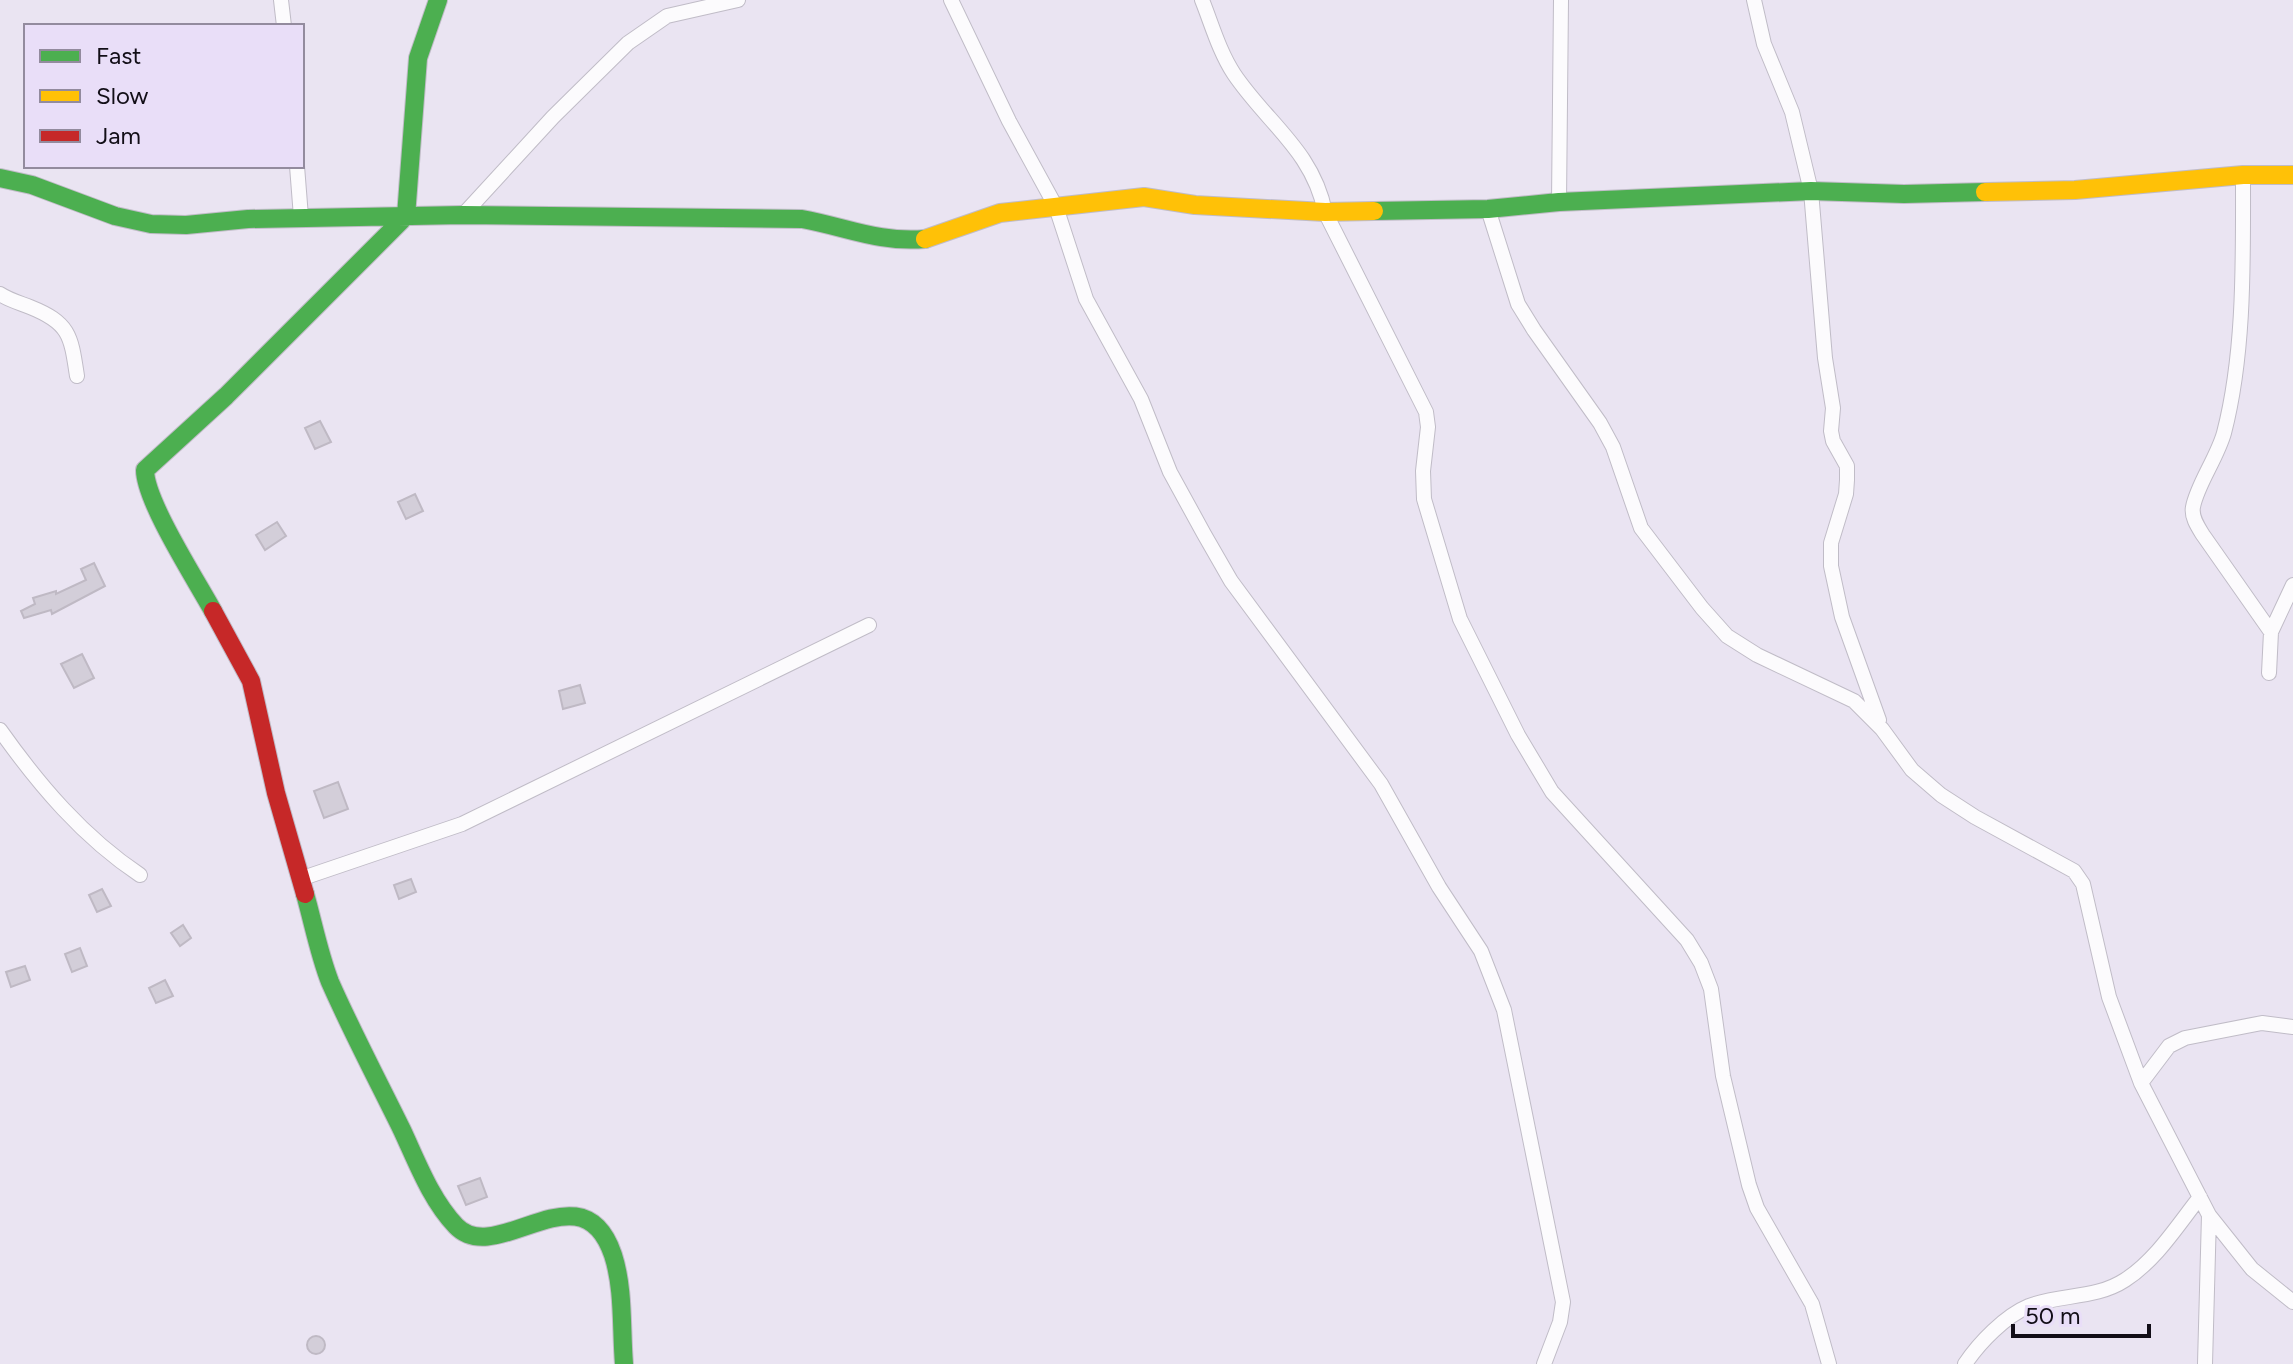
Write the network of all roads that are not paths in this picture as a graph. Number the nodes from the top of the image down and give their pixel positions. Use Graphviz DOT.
graph roads {
  1 [pos="281,0"];
  2 [pos="438,0"];
  3 [pos="738,0"];
  4 [pos="951,0"];
  5 [pos="1202,0"];
  6 [pos="1561,0"];
  7 [pos="1754,0"];
  8 [pos="284,24"];
  9 [pos="297,168"];
  10 [pos="2243,175"];
  11 [pos="2293,175"];
  12 [pos="0,178"];
  13 [pos="1811,191"];
  14 [pos="1559,202"];
  15 [pos="1056,207"];
  16 [pos="1488,209"];
  17 [pos="1325,212"];
  18 [pos="463,215"];
  19 [pos="406,216"];
  20 [pos="301,217"];
  21 [pos="0,294"];
  22 [pos="77,376"];
  23 [pos="2293,585"];
  24 [pos="869,625"];
  25 [pos="2271,632"];
  26 [pos="2269,673"];
  27 [pos="1882,729"];
  28 [pos="0,730"];
  29 [pos="140,875"];
  30 [pos="300,879"];
  31 [pos="2293,1027"];
  32 [pos="2141,1083"];
  33 [pos="2200,1197"];
  34 [pos="2209,1215"];
  35 [pos="2293,1302"];
  36 [pos="624,1364"];
  37 [pos="1544,1364"];
  38 [pos="1829,1364"];
  39 [pos="1965,1364"];
  40 [pos="2205,1364"];
  1 -- 8 [label="street"];
  2 -- 19 [label="street"];
  3 -- 18 [label="street"];
  4 -- 15 [label="street"];
  5 -- 17 [label="street"];
  6 -- 14 [label="street"];
  7 -- 13 [label="street"];
  9 -- 20 [label="street"];
  10 -- 11 [label="street"];
  10 -- 13 [label="street"];
  10 -- 25 [label="street"];
  12 -- 20 [label="street"];
  13 -- 14 [label="street"];
  13 -- 27 [label="street"];
  14 -- 16 [label="street"];
  15 -- 17 [label="street"];
  15 -- 18 [label="street"];
  15 -- 37 [label="street"];
  16 -- 17 [label="street"];
  16 -- 27 [label="street"];
  17 -- 38 [label="street"];
  18 -- 19 [label="street"];
  19 -- 20 [label="street"];
  19 -- 30 [label="street"];
  21 -- 22 [label="street"];
  23 -- 25 [label="street"];
  24 -- 30 [label="street"];
  25 -- 26 [label="street"];
  27 -- 32 [label="street"];
  28 -- 29 [label="street"];
  30 -- 36 [label="street"];
  31 -- 32 [label="street"];
  32 -- 33 [label="street"];
  33 -- 34 [label="street"];
  33 -- 39 [label="street"];
  34 -- 35 [label="street"];
  34 -- 40 [label="street"];
}
